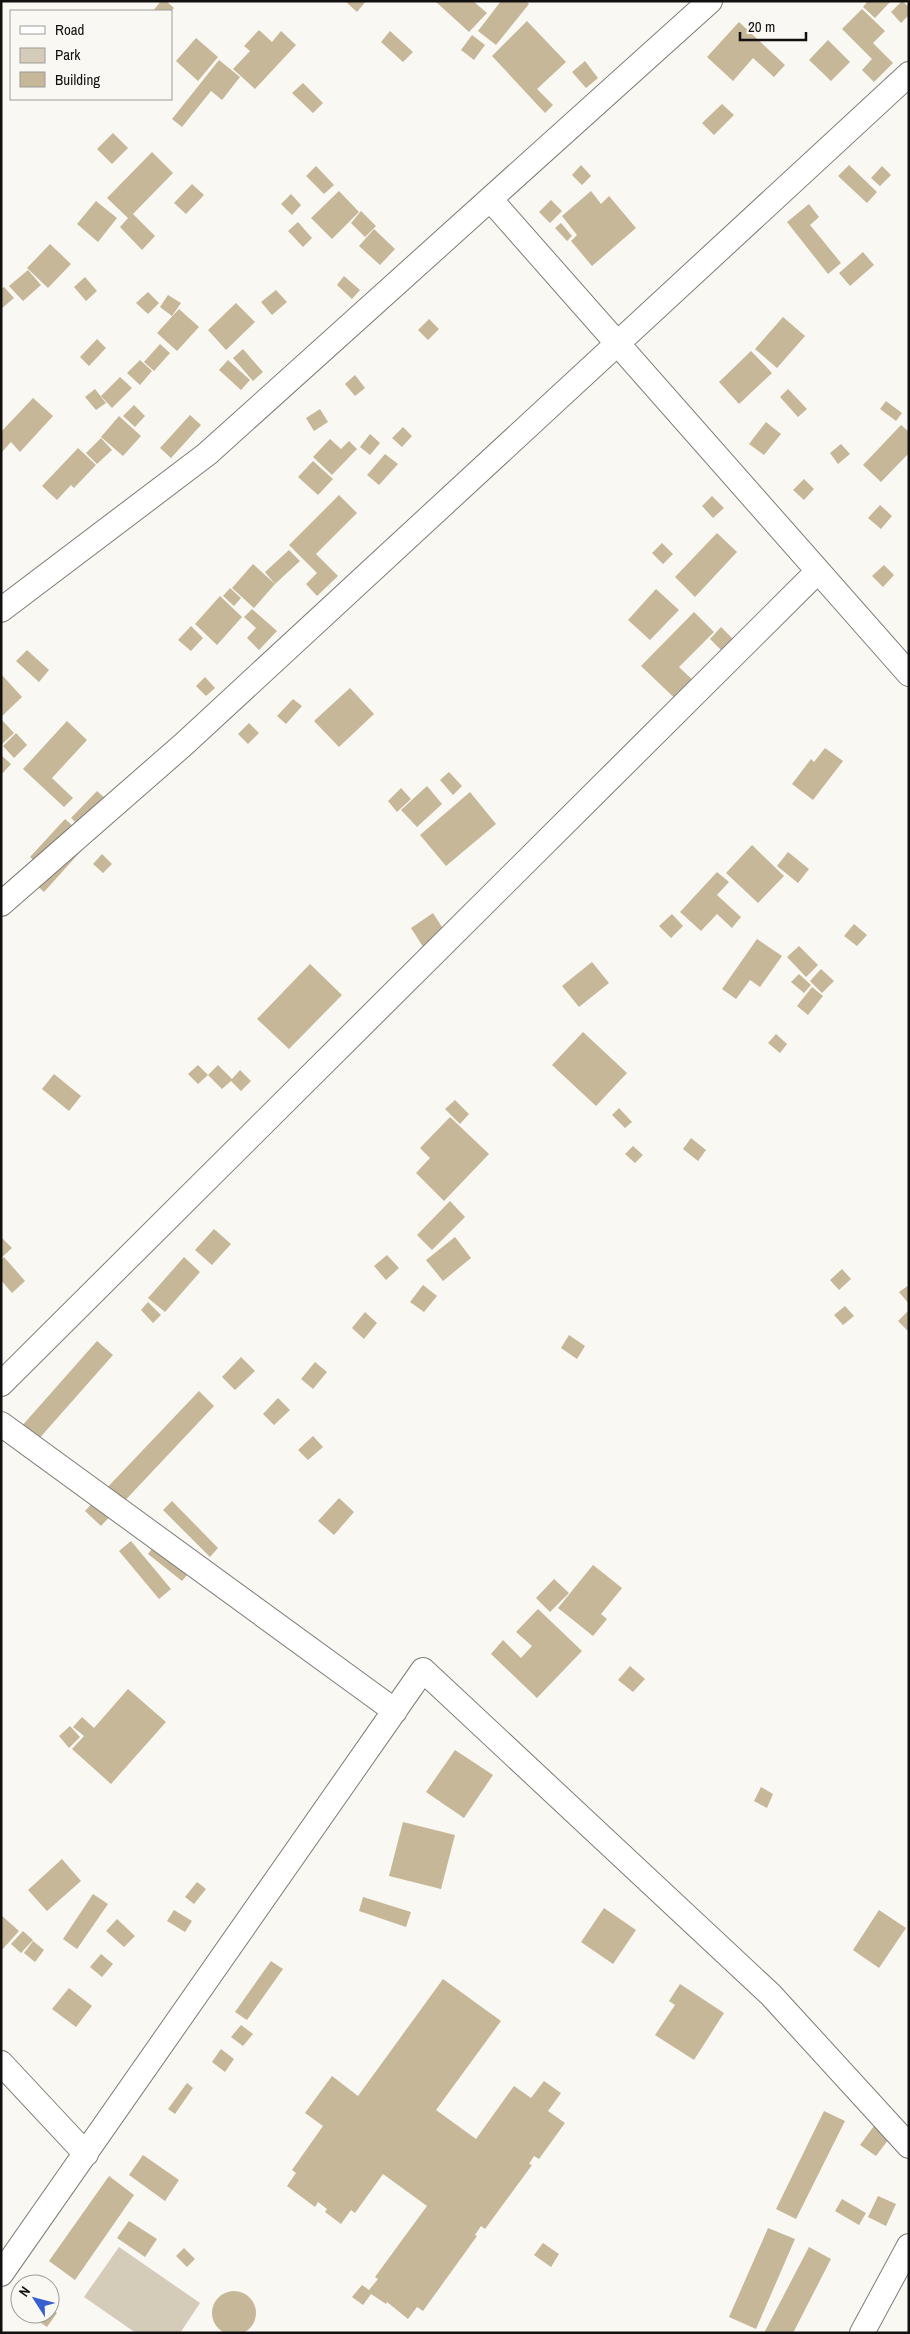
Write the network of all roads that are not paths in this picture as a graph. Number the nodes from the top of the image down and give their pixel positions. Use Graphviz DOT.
graph roads {
  1 [pos="710,1"];
  2 [pos="909,74"];
  3 [pos="490,199"];
  4 [pos="616,342"];
  5 [pos="818,572"];
  6 [pos="1,610"];
  7 [pos="909,674"];
  8 [pos="1,904"];
  9 [pos="1,1384"];
  10 [pos="1,1424"];
  11 [pos="395,1711"];
  12 [pos="1,2062"];
  13 [pos="909,2146"];
  14 [pos="86,2154"];
  15 [pos="907,2255"];
  16 [pos="3,2268"];
  17 [pos="862,2333"];
  1 -- 3 [label="street"];
  2 -- 4 [label="street"];
  3 -- 4 [label="street"];
  3 -- 6 [label="street"];
  4 -- 5 [label="street"];
  4 -- 8 [label="street"];
  5 -- 7 [label="street"];
  5 -- 9 [label="street"];
  10 -- 11 [label="street"];
  11 -- 13 [label="street"];
  11 -- 14 [label="street"];
  12 -- 14 [label="street"];
  14 -- 16 [label="street"];
  15 -- 17 [label="street"];
}
